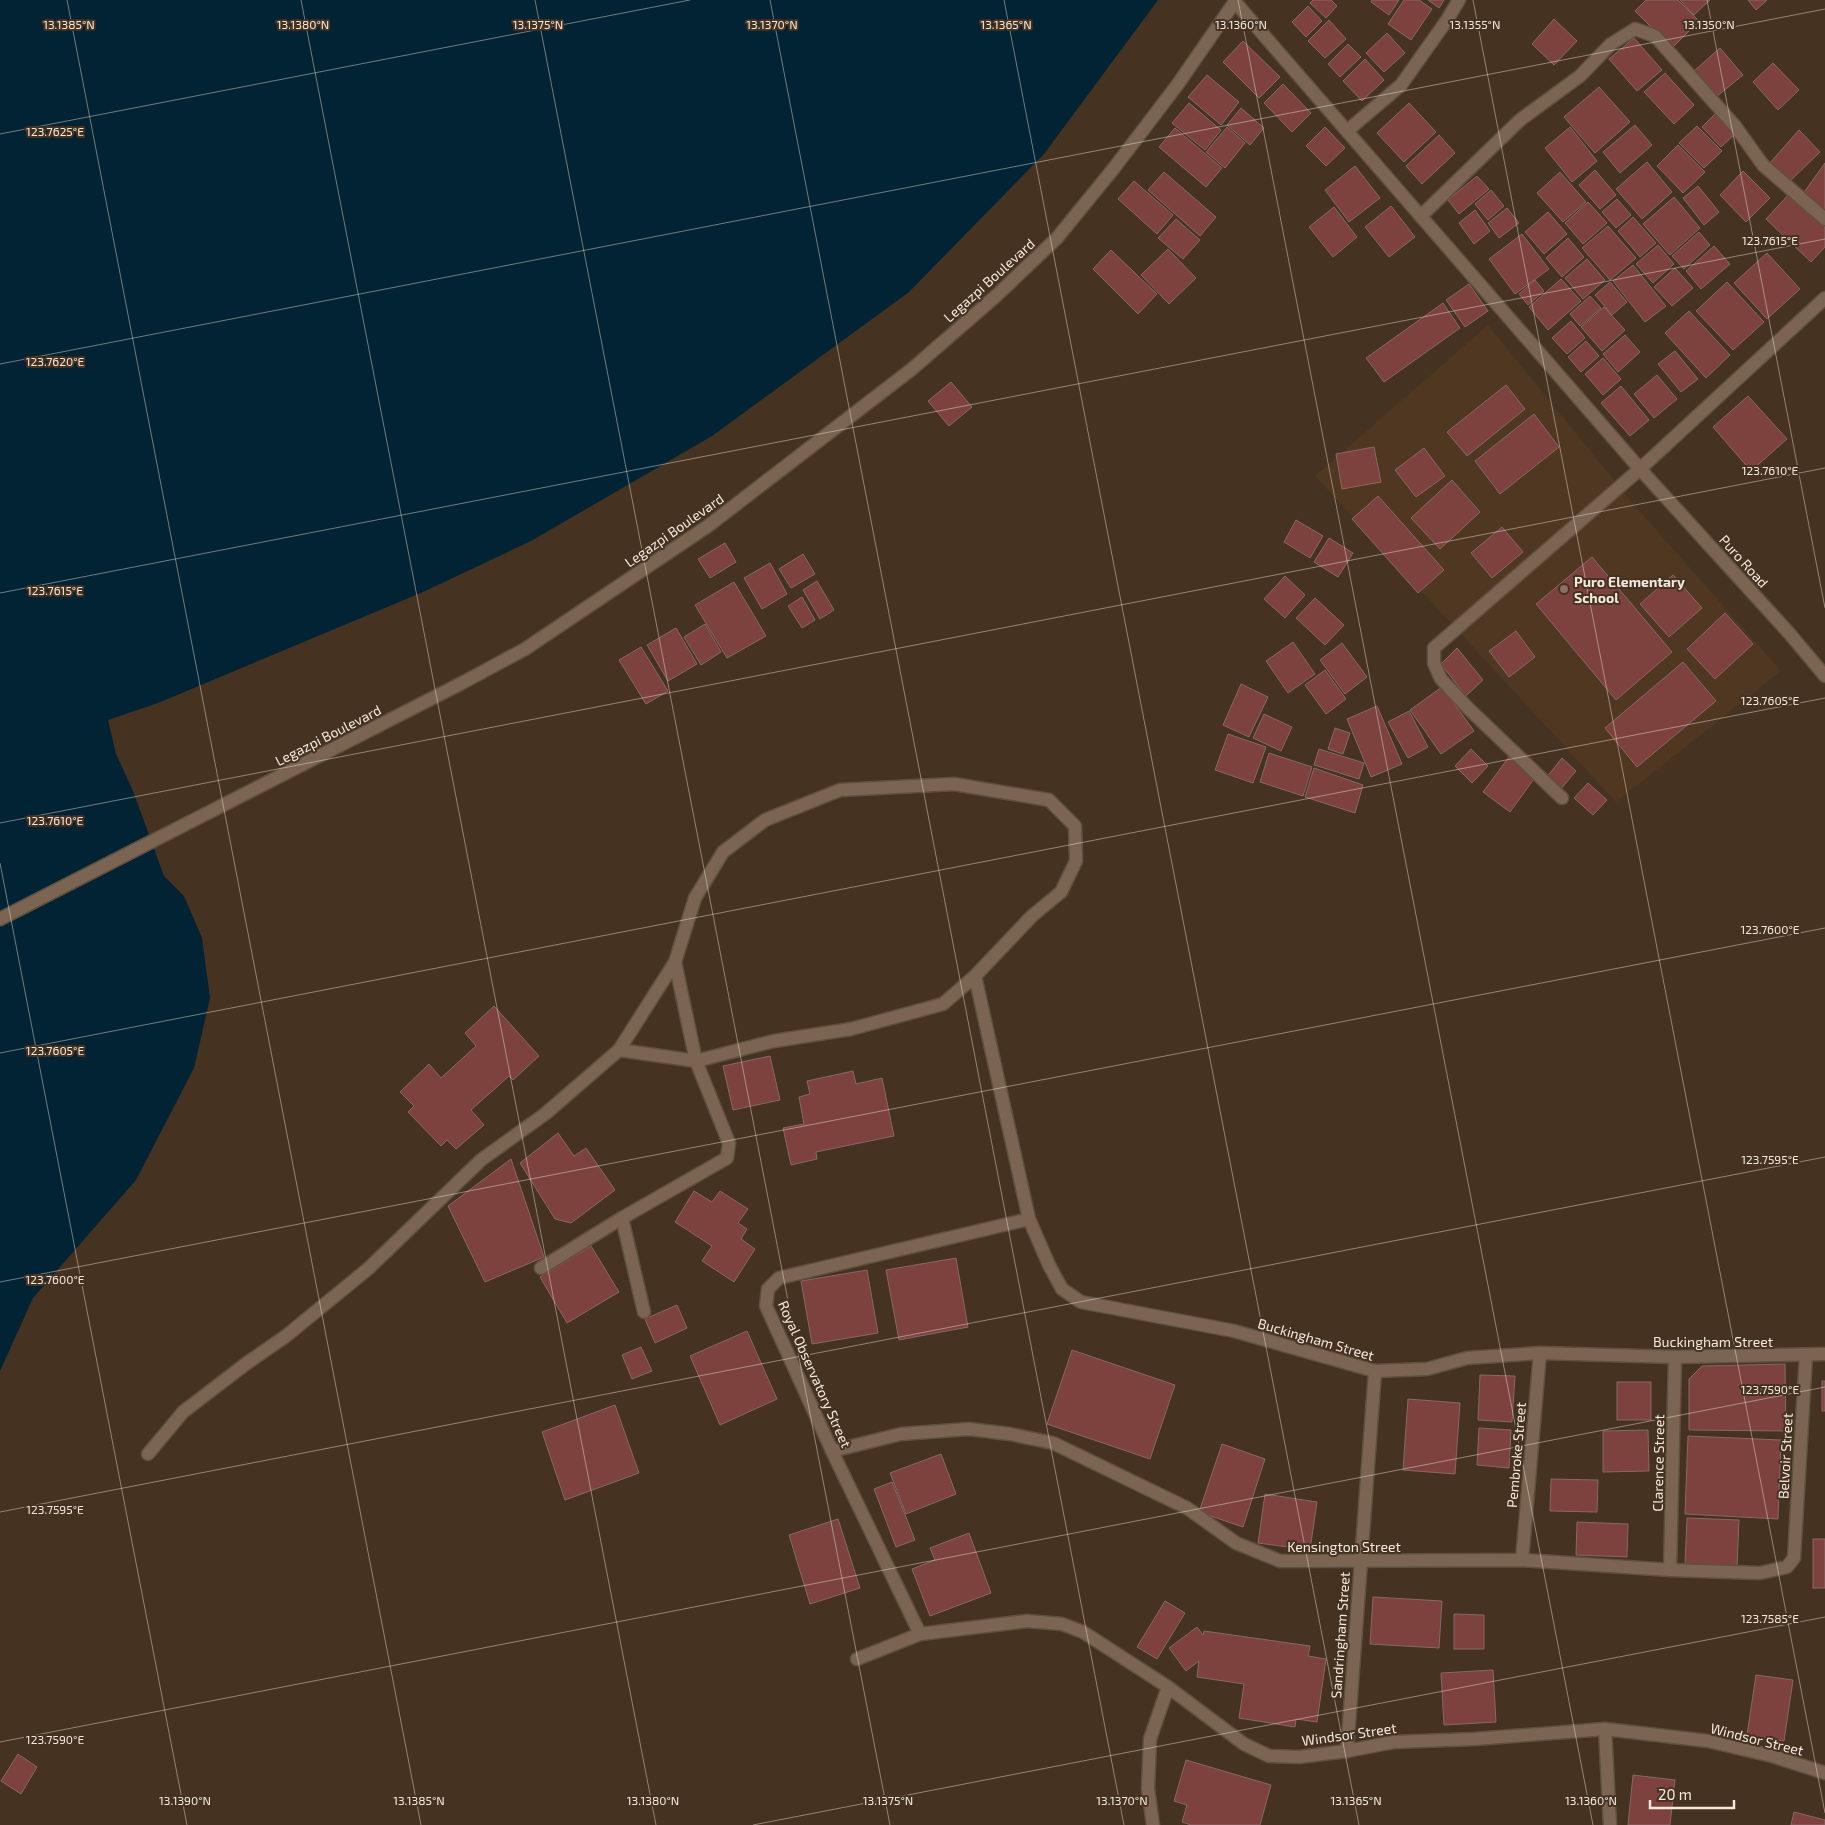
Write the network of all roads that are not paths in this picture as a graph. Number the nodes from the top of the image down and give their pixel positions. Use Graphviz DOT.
graph roads {
  1 [pos="1459,0"];
  2 [pos="1235,1"];
  3 [pos="1347,131"];
  4 [pos="1421,216"];
  5 [pos="1825,218"];
  6 [pos="1825,298"];
  7 [pos="1640,469"];
  8 [pos="1825,676"];
  9 [pos="1562,798"];
  10 [pos="0,919"];
  11 [pos="675,962"];
  12 [pos="975,976"];
  13 [pos="619,1050"];
  14 [pos="696,1061"];
  15 [pos="622,1218"];
  16 [pos="1029,1219"];
  17 [pos="541,1268"];
  18 [pos="644,1312"];
  19 [pos="1540,1353"];
  20 [pos="1825,1354"];
  21 [pos="1806,1355"];
  22 [pos="1675,1357"];
  23 [pos="1375,1372"];
  24 [pos="832,1451"];
  25 [pos="148,1454"];
  26 [pos="1794,1558"];
  27 [pos="1361,1560"];
  28 [pos="1522,1560"];
  29 [pos="1670,1570"];
  30 [pos="920,1634"];
  31 [pos="857,1659"];
  32 [pos="1168,1687"];
  33 [pos="1605,1729"];
  34 [pos="1347,1751"];
  35 [pos="1825,1773"];
  36 [pos="1154,1825"];
  37 [pos="1610,1825"];
  1 -- 3 [label="street"];
  2 -- 3 [label="street, Puro Road"];
  2 -- 10 [label="street, Legazpi Boulevard"];
  3 -- 4 [label="street, Puro Road"];
  4 -- 5 [label="street"];
  4 -- 7 [label="street, Puro Road"];
  6 -- 7 [label="street"];
  7 -- 8 [label="street, Puro Road"];
  7 -- 9 [label="street"];
  11 -- 12 [label="street"];
  11 -- 13 [label="street"];
  11 -- 14 [label="street"];
  12 -- 14 [label="street"];
  12 -- 16 [label="street, Buckingham Street"];
  13 -- 14 [label="street"];
  13 -- 25 [label="street"];
  14 -- 15 [label="street"];
  15 -- 17 [label="street"];
  15 -- 18 [label="street"];
  16 -- 23 [label="street, Buckingham Street"];
  16 -- 24 [label="street, Royal Observatory Street"];
  19 -- 22 [label="street, Buckingham Street"];
  19 -- 23 [label="street, Buckingham Street"];
  19 -- 28 [label="street, Pembroke Street"];
  20 -- 21 [label="street, Buckingham Street"];
  21 -- 22 [label="street, Buckingham Street"];
  21 -- 26 [label="street, Belvoir Street"];
  22 -- 29 [label="street, Clarence Street"];
  23 -- 27 [label="street, Sandringham Street"];
  24 -- 27 [label="street, Kensington Street"];
  24 -- 30 [label="street, Royal Observatory Street"];
  26 -- 29 [label="street, Kensington Street"];
  27 -- 28 [label="street, Kensington Street"];
  27 -- 34 [label="street, Sandringham Street"];
  28 -- 29 [label="street, Kensington Street"];
  30 -- 31 [label="street, Windsor Street"];
  30 -- 32 [label="street, Windsor Street"];
  32 -- 34 [label="street, Windsor Street"];
  32 -- 36 [label="street"];
  33 -- 34 [label="street, Windsor Street"];
  33 -- 35 [label="street, Windsor Street"];
  33 -- 37 [label="street"];
}
